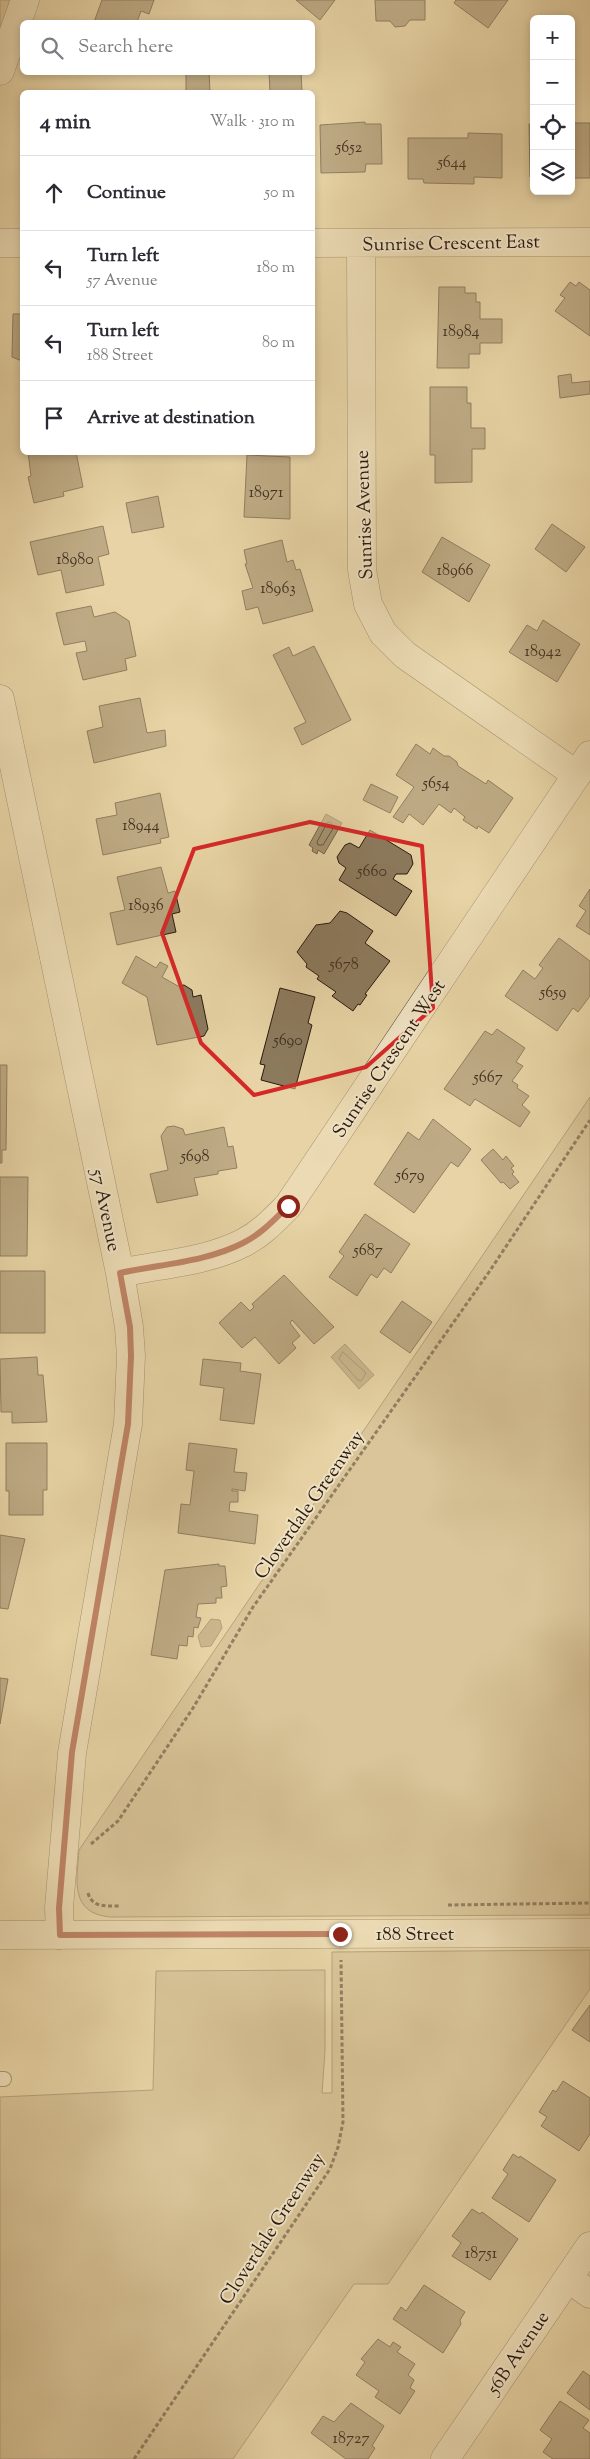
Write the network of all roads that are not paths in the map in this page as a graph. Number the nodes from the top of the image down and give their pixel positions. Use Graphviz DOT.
graph roads {
  1 [pos="25,0"];
  2 [pos="0,71"];
  3 [pos="590,242"];
  4 [pos="0,243"];
  5 [pos="20,243"];
  6 [pos="315,243"];
  7 [pos="361,243"];
  8 [pos="0,699"];
  9 [pos="5,750"];
  10 [pos="584,765"];
  11 [pos="120,1273"];
  12 [pos="590,1933"];
  13 [pos="0,1935"];
  14 [pos="60,1935"];
  15 [pos="590,2246"];
  16 [pos="568,2278"];
  17 [pos="590,2294"];
  18 [pos="445,2459"];
  1 -- 2 [label="street"];
  3 -- 7 [label="street, Sunrise Crescent East"];
  4 -- 5 [label="street"];
  6 -- 7 [label="street, Sunrise Crescent East"];
  7 -- 10 [label="street, Sunrise Avenue"];
  8 -- 9 [label="street, 57 Avenue"];
  9 -- 11 [label="street, 57 Avenue"];
  10 -- 11 [label="street, Sunrise Crescent West"];
  11 -- 14 [label="street, 57 Avenue"];
  12 -- 14 [label="street, 188 Street"];
  13 -- 14 [label="street, 188 Street"];
  15 -- 16 [label="street, 56B Avenue"];
  16 -- 17 [label="street"];
  16 -- 18 [label="street, 56B Avenue"];
}
